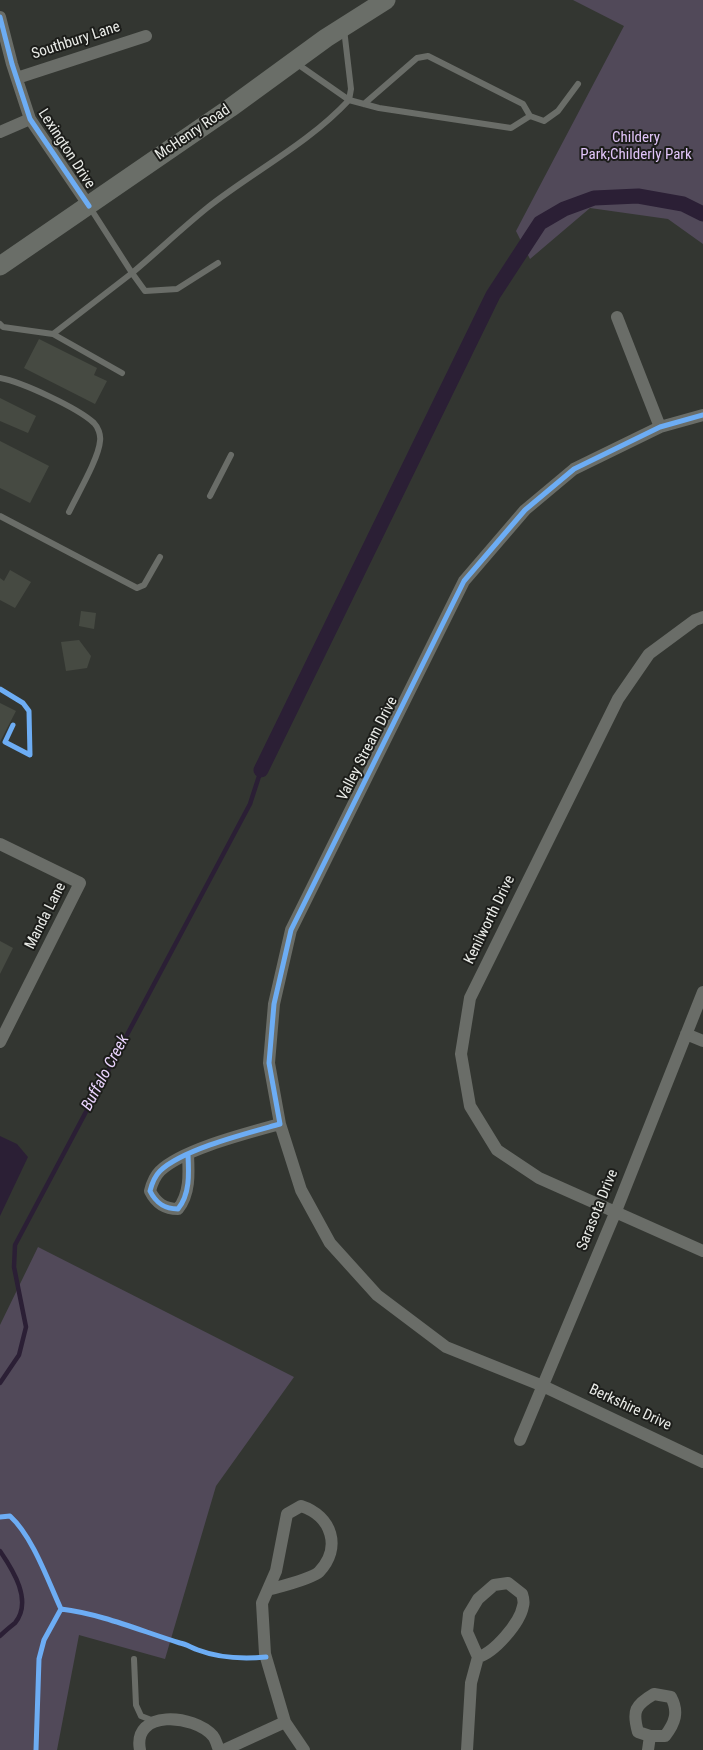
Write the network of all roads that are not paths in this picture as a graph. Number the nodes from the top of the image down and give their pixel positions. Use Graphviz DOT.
graph roads {
  1 [pos="386,0"];
  2 [pos="0,17"];
  3 [pos="344,27"];
  4 [pos="146,36"];
  5 [pos="294,62"];
  6 [pos="16,78"];
  7 [pos="578,84"];
  8 [pos="349,100"];
  9 [pos="364,104"];
  10 [pos="530,116"];
  11 [pos="30,119"];
  12 [pos="0,132"];
  13 [pos="88,206"];
  14 [pos="218,263"];
  15 [pos="0,266"];
  16 [pos="132,273"];
  17 [pos="616,317"];
  18 [pos="0,324"];
  19 [pos="53,334"];
  20 [pos="122,373"];
  21 [pos="0,378"];
  22 [pos="703,415"];
  23 [pos="660,427"];
  24 [pos="231,455"];
  25 [pos="210,496"];
  26 [pos="69,512"];
  27 [pos="0,516"];
  28 [pos="160,557"];
  29 [pos="703,617"];
  30 [pos="0,844"];
  31 [pos="703,992"];
  32 [pos="686,1034"];
  33 [pos="703,1041"];
  34 [pos="0,1042"];
  35 [pos="280,1124"];
  36 [pos="188,1155"];
  37 [pos="616,1211"];
  38 [pos="703,1251"];
  39 [pos="544,1386"];
  40 [pos="520,1440"];
  41 [pos="703,1462"];
  42 [pos="268,1590"];
  43 [pos="478,1657"];
  44 [pos="134,1659"];
  45 [pos="155,1721"];
  46 [pos="285,1722"];
  47 [pos="650,1736"];
  48 [pos="301,1746"];
  49 [pos="140,1750"];
  50 [pos="219,1750"];
  51 [pos="224,1750"];
  52 [pos="467,1750"];
  53 [pos="648,1750"];
  1 -- 3 [label="main road, McHenry Road"];
  2 -- 6 [label="street, Lexington Drive"];
  3 -- 5 [label="main road, McHenry Road"];
  3 -- 8 [label="lane"];
  4 -- 6 [label="street, Southbury Lane"];
  5 -- 8 [label="lane"];
  5 -- 13 [label="main road, McHenry Road"];
  6 -- 11 [label="street, Lexington Drive"];
  7 -- 10 [label="lane"];
  8 -- 9 [label="lane"];
  8 -- 16 [label="lane"];
  9 -- 10 [label="lane"];
  9 -- 10 [label="lane"];
  11 -- 12 [label="street"];
  11 -- 13 [label="street, Lexington Drive"];
  13 -- 15 [label="main road, McHenry Road"];
  13 -- 16 [label="lane"];
  14 -- 16 [label="lane"];
  16 -- 19 [label="lane"];
  17 -- 23 [label="street"];
  18 -- 19 [label="lane"];
  19 -- 20 [label="lane"];
  21 -- 26 [label="lane"];
  22 -- 23 [label="street, Valley Stream Drive"];
  23 -- 35 [label="street, Valley Stream Drive"];
  24 -- 25 [label="lane"];
  27 -- 28 [label="lane"];
  29 -- 37 [label="street, Kenilworth Drive"];
  30 -- 34 [label="street, Manda Lane"];
  31 -- 32 [label="street, Sarasota Drive"];
  32 -- 33 [label="street"];
  32 -- 37 [label="street, Sarasota Drive"];
  35 -- 36 [label="street"];
  35 -- 39 [label="street, Valley Stream Drive"];
  37 -- 38 [label="street, Kenilworth Drive"];
  37 -- 39 [label="street, Sarasota Drive"];
  39 -- 40 [label="street, Sarasota Drive"];
  39 -- 41 [label="street, Berkshire Drive"];
  42 -- 42 [label="street"];
  42 -- 46 [label="street"];
  43 -- 43 [label="street"];
  43 -- 52 [label="street"];
  44 -- 45 [label="lane"];
  45 -- 49 [label="street"];
  45 -- 50 [label="street"];
  46 -- 48 [label="street"];
  46 -- 51 [label="street"];
  47 -- 53 [label="street"];
}
